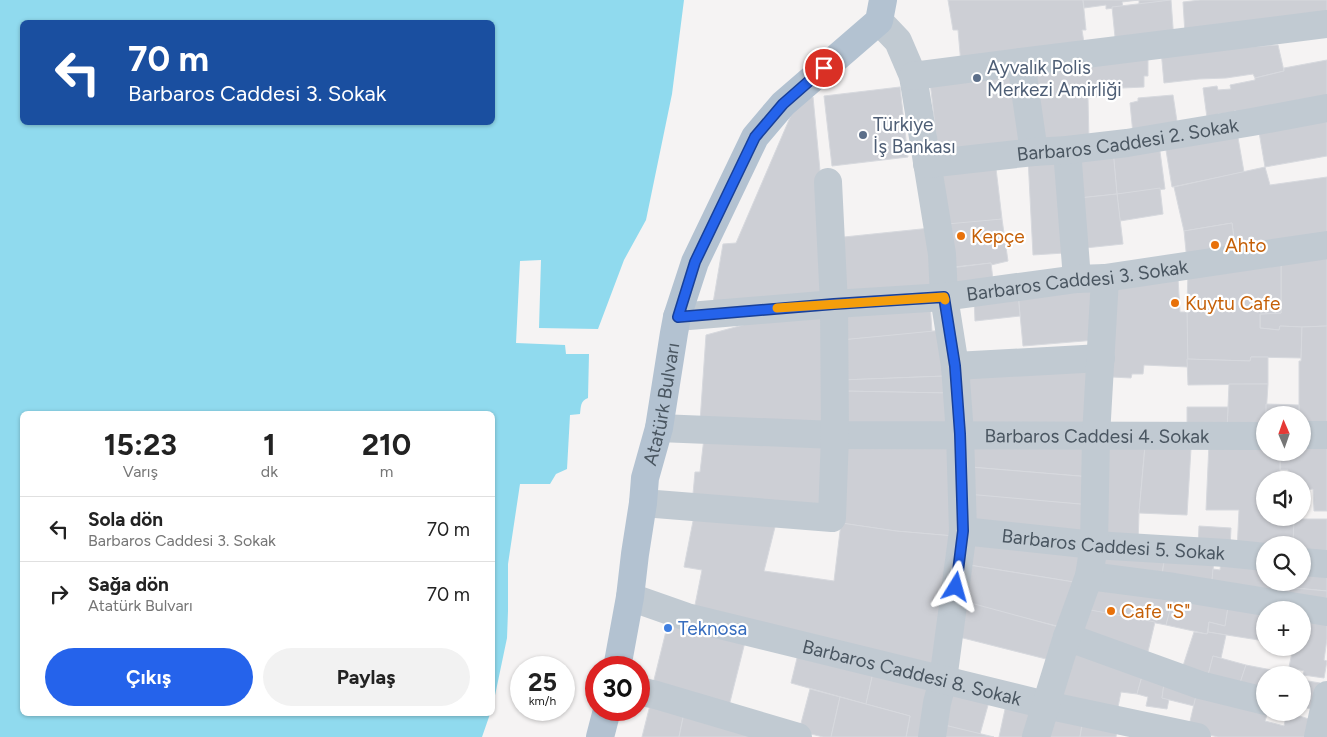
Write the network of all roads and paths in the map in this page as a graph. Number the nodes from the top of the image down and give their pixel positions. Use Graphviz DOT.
graph roads {
  1 [pos="882,10"];
  2 [pos="1327,24"];
  3 [pos="1021,62"];
  4 [pos="913,76"];
  5 [pos="1327,108"];
  6 [pos="1067,150"];
  7 [pos="1034,152"];
  8 [pos="927,164"];
  9 [pos="828,182"];
  10 [pos="1327,245"];
  11 [pos="1105,278"];
  12 [pos="1077,279"];
  13 [pos="944,297"];
  14 [pos="834,304"];
  15 [pos="678,317"];
  16 [pos="1101,358"];
  17 [pos="955,366"];
  18 [pos="659,428"];
  19 [pos="960,434"];
  20 [pos="835,435"];
  21 [pos="1327,435"];
  22 [pos="1096,436"];
  23 [pos="1256,436"];
  24 [pos="1311,436"];
  25 [pos="643,503"];
  26 [pos="963,531"];
  27 [pos="1094,545"];
  28 [pos="1256,557"];
  29 [pos="1311,563"];
  30 [pos="1327,564"];
  31 [pos="1089,576"];
  32 [pos="630,597"];
  33 [pos="1327,612"];
  34 [pos="1067,637"];
  35 [pos="619,656"];
  36 [pos="944,680"];
  37 [pos="650,694"];
  38 [pos="1256,699"];
  39 [pos="1046,705"];
  40 [pos="604,721"];
  41 [pos="600,737"];
  42 [pos="798,737"];
  43 [pos="932,737"];
  44 [pos="1036,737"];
  45 [pos="1197,737"];
  1 -- 4 [label="street"];
  1 -- 15 [label="main road, Atatürk Bulvarı"];
  2 -- 3 [label="street"];
  3 -- 4 [label="street"];
  3 -- 7 [label="street"];
  4 -- 8 [label="street"];
  5 -- 6 [label="street, Barbaros Caddesi 2. Sokak"];
  6 -- 7 [label="street, Barbaros Caddesi 2. Sokak"];
  6 -- 12 [label="street"];
  7 -- 8 [label="street, Barbaros Caddesi 2. Sokak"];
  8 -- 13 [label="street"];
  9 -- 14 [label="street"];
  10 -- 11 [label="street, Barbaros Caddesi 3. Sokak"];
  11 -- 12 [label="street, Barbaros Caddesi 3. Sokak"];
  11 -- 16 [label="street"];
  12 -- 13 [label="street, Barbaros Caddesi 3. Sokak"];
  13 -- 14 [label="street, Barbaros Caddesi 3. Sokak"];
  13 -- 17 [label="street"];
  14 -- 15 [label="street, Barbaros Caddesi 3. Sokak"];
  14 -- 20 [label="street"];
  15 -- 18 [label="main road, Atatürk Bulvarı"];
  16 -- 17 [label="street"];
  16 -- 22 [label="street"];
  17 -- 19 [label="street"];
  18 -- 20 [label="street, Barbaros Caddesi 4. Sokak"];
  18 -- 25 [label="main road, Atatürk Bulvarı"];
  19 -- 20 [label="street, Barbaros Caddesi 4. Sokak"];
  19 -- 22 [label="street, Barbaros Caddesi 4. Sokak"];
  19 -- 26 [label="street"];
  20 -- 25 [label="street"];
  21 -- 24 [label="street"];
  22 -- 23 [label="street, Barbaros Caddesi 4. Sokak"];
  22 -- 27 [label="street"];
  25 -- 32 [label="main road, Atatürk Bulvarı"];
  26 -- 27 [label="street, Barbaros Caddesi 5. Sokak"];
  26 -- 36 [label="street"];
  27 -- 28 [label="street, Barbaros Caddesi 5. Sokak"];
  27 -- 31 [label="street"];
  29 -- 30 [label="street"];
  31 -- 33 [label="street"];
  31 -- 34 [label="street"];
  32 -- 35 [label="main road, Atatürk Bulvarı"];
  32 -- 36 [label="street, Barbaros Caddesi 8. Sokak"];
  34 -- 38 [label="street"];
  34 -- 39 [label="street"];
  36 -- 39 [label="street, Barbaros Caddesi 8. Sokak"];
  36 -- 43 [label="street"];
  37 -- 42 [label="street"];
  39 -- 44 [label="street"];
  39 -- 45 [label="street, Barbaros Caddesi 8. Sokak"];
  40 -- 41 [label="main road"];
}
